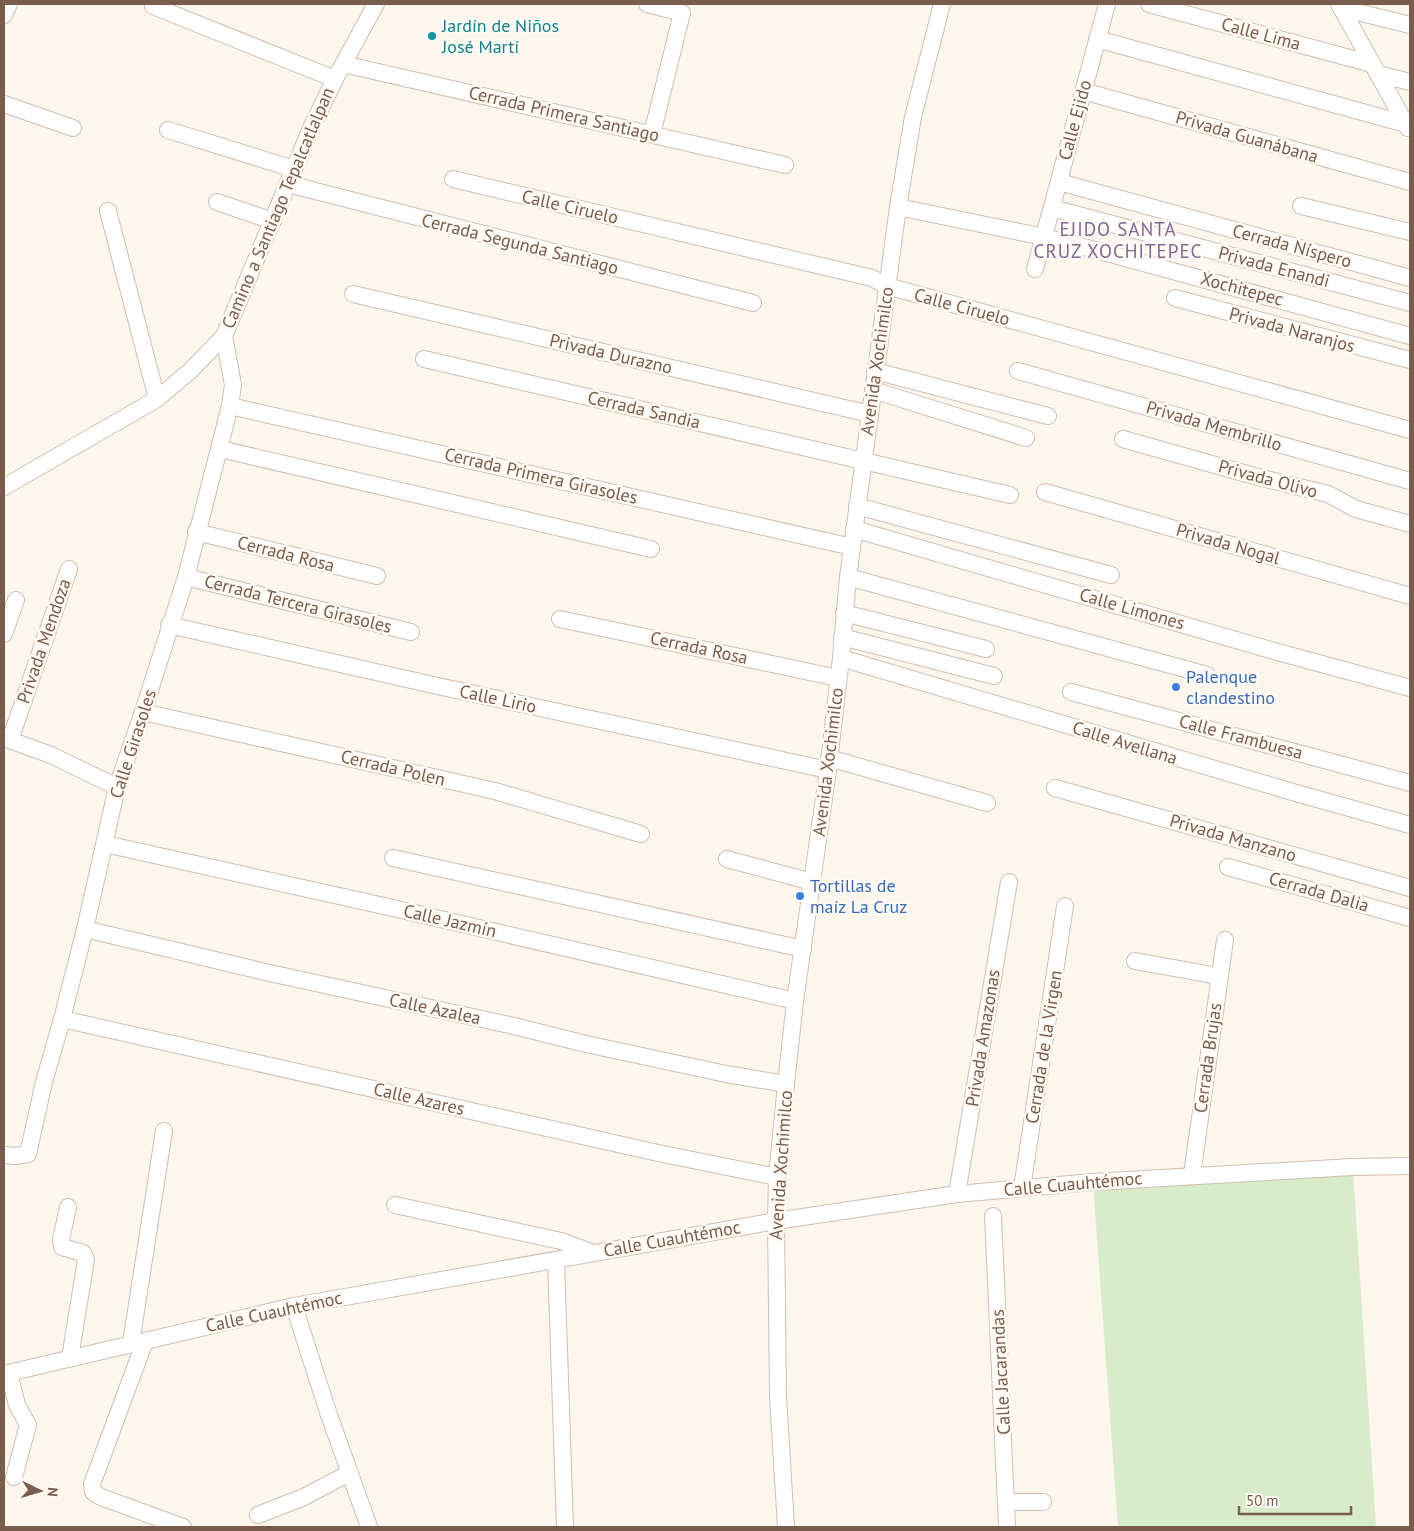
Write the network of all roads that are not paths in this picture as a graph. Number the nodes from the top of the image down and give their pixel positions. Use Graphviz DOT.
graph roads {
  1 [pos="9,4"];
  2 [pos="376,4"];
  3 [pos="647,4"];
  4 [pos="942,4"];
  5 [pos="1107,4"];
  6 [pos="1149,4"];
  7 [pos="153,6"];
  8 [pos="1340,6"];
  9 [pos="4,15"];
  10 [pos="1410,24"];
  11 [pos="1097,39"];
  12 [pos="343,64"];
  13 [pos="1375,69"];
  14 [pos="334,79"];
  15 [pos="1410,82"];
  16 [pos="1083,91"];
  17 [pos="4,104"];
  18 [pos="73,128"];
  19 [pos="1409,129"];
  20 [pos="168,130"];
  21 [pos="652,134"];
  22 [pos="785,164"];
  23 [pos="291,177"];
  24 [pos="453,179"];
  25 [pos="1059,182"];
  26 [pos="1410,182"];
  27 [pos="217,202"];
  28 [pos="1301,206"];
  29 [pos="898,207"];
  30 [pos="1052,208"];
  31 [pos="108,211"];
  32 [pos="273,221"];
  33 [pos="1410,232"];
  34 [pos="1044,237"];
  35 [pos="1035,269"];
  36 [pos="1410,278"];
  37 [pos="887,286"];
  38 [pos="353,294"];
  39 [pos="1175,298"];
  40 [pos="753,303"];
  41 [pos="1410,303"];
  42 [pos="224,336"];
  43 [pos="1410,336"];
  44 [pos="424,359"];
  45 [pos="1410,360"];
  46 [pos="876,371"];
  47 [pos="1018,371"];
  48 [pos="873,390"];
  49 [pos="157,399"];
  50 [pos="230,406"];
  51 [pos="870,414"];
  52 [pos="1048,416"];
  53 [pos="1410,430"];
  54 [pos="1026,438"];
  55 [pos="1123,439"];
  56 [pos="220,449"];
  57 [pos="864,461"];
  58 [pos="1410,481"];
  59 [pos="4,487"];
  60 [pos="1045,492"];
  61 [pos="1010,495"];
  62 [pos="857,506"];
  63 [pos="1410,524"];
  64 [pos="854,529"];
  65 [pos="196,532"];
  66 [pos="852,547"];
  67 [pos="651,549"];
  68 [pos="69,569"];
  69 [pos="1111,575"];
  70 [pos="377,576"];
  71 [pos="186,577"];
  72 [pos="848,577"];
  73 [pos="1410,596"];
  74 [pos="16,600"];
  75 [pos="844,613"];
  76 [pos="560,619"];
  77 [pos="169,625"];
  78 [pos="411,632"];
  79 [pos="4,634"];
  80 [pos="842,637"];
  81 [pos="986,649"];
  82 [pos="841,658"];
  83 [pos="1207,675"];
  84 [pos="994,676"];
  85 [pos="838,678"];
  86 [pos="1410,688"];
  87 [pos="1071,692"];
  88 [pos="143,712"];
  89 [pos="7,739"];
  90 [pos="829,764"];
  91 [pos="1410,783"];
  92 [pos="117,786"];
  93 [pos="1055,788"];
  94 [pos="987,803"];
  95 [pos="1410,825"];
  96 [pos="641,834"];
  97 [pos="105,844"];
  98 [pos="393,858"];
  99 [pos="727,859"];
  100 [pos="1228,867"];
  101 [pos="812,882"];
  102 [pos="1009,882"];
  103 [pos="1410,888"];
  104 [pos="1065,906"];
  105 [pos="1410,918"];
  106 [pos="85,929"];
  107 [pos="1224,940"];
  108 [pos="803,949"];
  109 [pos="1135,961"];
  110 [pos="1218,976"];
  111 [pos="795,1001"];
  112 [pos="62,1019"];
  113 [pos="786,1084"];
  114 [pos="164,1131"];
  115 [pos="4,1155"];
  116 [pos="1410,1166"];
  117 [pos="1192,1175"];
  118 [pos="777,1177"];
  119 [pos="1022,1188"];
  120 [pos="957,1194"];
  121 [pos="395,1205"];
  122 [pos="68,1207"];
  123 [pos="994,1216"];
  124 [pos="776,1221"];
  125 [pos="595,1253"];
  126 [pos="556,1260"];
  127 [pos="294,1306"];
  128 [pos="138,1342"];
  129 [pos="70,1358"];
  130 [pos="6,1373"];
  131 [pos="349,1473"];
  132 [pos="14,1477"];
  133 [pos="1006,1502"];
  134 [pos="1043,1502"];
  135 [pos="258,1515"];
  136 [pos="183,1527"];
  137 [pos="369,1527"];
  138 [pos="564,1527"];
  139 [pos="786,1527"];
  140 [pos="1007,1527"];
  1 -- 9 [label="street"];
  2 -- 12 [label="street, Camino a Santiago Tepalcatlalpan"];
  3 -- 21 [label="street"];
  4 -- 29 [label="street, Avenida Xochimilco"];
  5 -- 11 [label="street, Calle Ejido"];
  6 -- 13 [label="street, Calle Lima"];
  7 -- 14 [label="street"];
  8 -- 10 [label="street"];
  8 -- 13 [label="street"];
  11 -- 16 [label="street, Calle Ejido"];
  11 -- 19 [label="street"];
  12 -- 14 [label="street, Camino a Santiago Tepalcatlalpan"];
  12 -- 21 [label="street, Cerrada Primera Santiago"];
  13 -- 15 [label="street, Calle Lima"];
  13 -- 19 [label="street"];
  14 -- 23 [label="street, Camino a Santiago Tepalcatlalpan"];
  16 -- 25 [label="street, Calle Ejido"];
  16 -- 26 [label="street, Privada Guanábana"];
  17 -- 18 [label="street"];
  20 -- 23 [label="street, Cerrada Segunda Santiago"];
  21 -- 22 [label="street, Cerrada Primera Santiago"];
  23 -- 32 [label="street, Camino a Santiago Tepalcatlalpan"];
  23 -- 40 [label="street, Cerrada Segunda Santiago"];
  24 -- 37 [label="street, Calle Ciruelo"];
  25 -- 30 [label="street, Calle Ejido"];
  25 -- 36 [label="street, Cerrada Níspero"];
  27 -- 32 [label="street"];
  28 -- 33 [label="street"];
  29 -- 34 [label="street"];
  29 -- 37 [label="street, Avenida Xochimilco"];
  30 -- 34 [label="street, Calle Ejido"];
  30 -- 41 [label="street, Privada Enandi"];
  31 -- 49 [label="street"];
  32 -- 42 [label="street, Camino a Santiago Tepalcatlalpan"];
  34 -- 35 [label="street, Calle Ejido"];
  34 -- 43 [label="street, Xochitepec"];
  37 -- 46 [label="street, Avenida Xochimilco"];
  37 -- 53 [label="street, Calle Ciruelo"];
  38 -- 51 [label="street, Privada Durazno"];
  39 -- 45 [label="street, Privada Naranjos"];
  42 -- 49 [label="street, Camino a Santiago Tepalcatlalpan"];
  42 -- 50 [label="street, Calle Girasoles"];
  44 -- 57 [label="street, Cerrada Sandia"];
  46 -- 48 [label="street, Avenida Xochimilco"];
  46 -- 52 [label="street"];
  47 -- 58 [label="street, Privada Membrillo"];
  48 -- 51 [label="street, Avenida Xochimilco"];
  48 -- 54 [label="street"];
  49 -- 59 [label="street, Camino a Santiago Tepalcatlalpan"];
  50 -- 56 [label="street, Calle Girasoles"];
  50 -- 66 [label="street, Cerrada Primera Girasoles"];
  51 -- 57 [label="street, Avenida Xochimilco"];
  55 -- 63 [label="street, Privada Olivo"];
  56 -- 65 [label="street, Calle Girasoles"];
  56 -- 67 [label="street"];
  57 -- 61 [label="street, Cerrada Sandia"];
  57 -- 62 [label="street, Avenida Xochimilco"];
  60 -- 73 [label="street, Privada Nogal"];
  62 -- 64 [label="street, Avenida Xochimilco"];
  62 -- 69 [label="street"];
  64 -- 66 [label="street, Avenida Xochimilco"];
  64 -- 86 [label="street, Calle Limones"];
  65 -- 70 [label="street, Cerrada Rosa"];
  65 -- 71 [label="street, Calle Girasoles"];
  66 -- 72 [label="street, Avenida Xochimilco"];
  68 -- 89 [label="street, Privada Mendoza"];
  71 -- 77 [label="street, Calle Girasoles"];
  71 -- 78 [label="street, Cerrada Tercera Girasoles"];
  72 -- 75 [label="street, Avenida Xochimilco"];
  72 -- 83 [label="street"];
  74 -- 79 [label="street"];
  75 -- 80 [label="street, Avenida Xochimilco"];
  75 -- 81 [label="street"];
  76 -- 85 [label="street, Cerrada Rosa"];
  77 -- 88 [label="street, Calle Girasoles"];
  77 -- 90 [label="street, Calle Lirio"];
  80 -- 82 [label="street, Avenida Xochimilco"];
  80 -- 84 [label="street"];
  82 -- 85 [label="street, Avenida Xochimilco"];
  82 -- 95 [label="street, Calle Avellana"];
  85 -- 90 [label="street, Avenida Xochimilco"];
  87 -- 91 [label="street, Calle Frambuesa"];
  88 -- 92 [label="street, Calle Girasoles"];
  88 -- 96 [label="street, Cerrada Polen"];
  89 -- 92 [label="street"];
  90 -- 94 [label="street, Calle Lirio"];
  90 -- 101 [label="street, Avenida Xochimilco"];
  92 -- 97 [label="street, Calle Girasoles"];
  93 -- 103 [label="street, Privada Manzano"];
  97 -- 106 [label="street, Calle Girasoles"];
  97 -- 111 [label="street, Calle Jazmín"];
  98 -- 108 [label="street"];
  99 -- 101 [label="street"];
  100 -- 105 [label="street, Cerrada Dalia"];
  101 -- 108 [label="street, Avenida Xochimilco"];
  102 -- 120 [label="street, Privada Amazonas"];
  104 -- 119 [label="street, Cerrada de la Virgen"];
  106 -- 112 [label="street, Calle Girasoles"];
  106 -- 113 [label="street, Calle Azalea"];
  107 -- 110 [label="street, Cerrada Brujas"];
  108 -- 111 [label="street, Avenida Xochimilco"];
  109 -- 110 [label="street"];
  110 -- 117 [label="street, Cerrada Brujas"];
  111 -- 113 [label="street, Avenida Xochimilco"];
  112 -- 115 [label="street, Calle Girasoles"];
  112 -- 118 [label="street, Calle Azares"];
  113 -- 118 [label="street, Avenida Xochimilco"];
  114 -- 128 [label="street"];
  116 -- 117 [label="street, Calle Cuauhtémoc"];
  117 -- 119 [label="street, Calle Cuauhtémoc"];
  118 -- 124 [label="street, Avenida Xochimilco"];
  119 -- 120 [label="street, Calle Cuauhtémoc"];
  120 -- 124 [label="street, Calle Cuauhtémoc"];
  121 -- 125 [label="street"];
  122 -- 129 [label="street"];
  123 -- 133 [label="street, Calle Jacarandas"];
  124 -- 125 [label="street, Calle Cuauhtémoc"];
  124 -- 139 [label="street, Avenida Xochimilco"];
  125 -- 126 [label="street, Calle Cuauhtémoc"];
  126 -- 127 [label="street, Calle Cuauhtémoc"];
  126 -- 138 [label="street"];
  127 -- 128 [label="street, Calle Cuauhtémoc"];
  127 -- 131 [label="street"];
  128 -- 129 [label="street, Calle Cuauhtémoc"];
  128 -- 136 [label="street"];
  129 -- 130 [label="street, Calle Cuauhtémoc"];
  130 -- 132 [label="street"];
  131 -- 135 [label="street"];
  131 -- 137 [label="street"];
  133 -- 134 [label="street"];
  133 -- 140 [label="street, Calle Jacarandas"];
}
